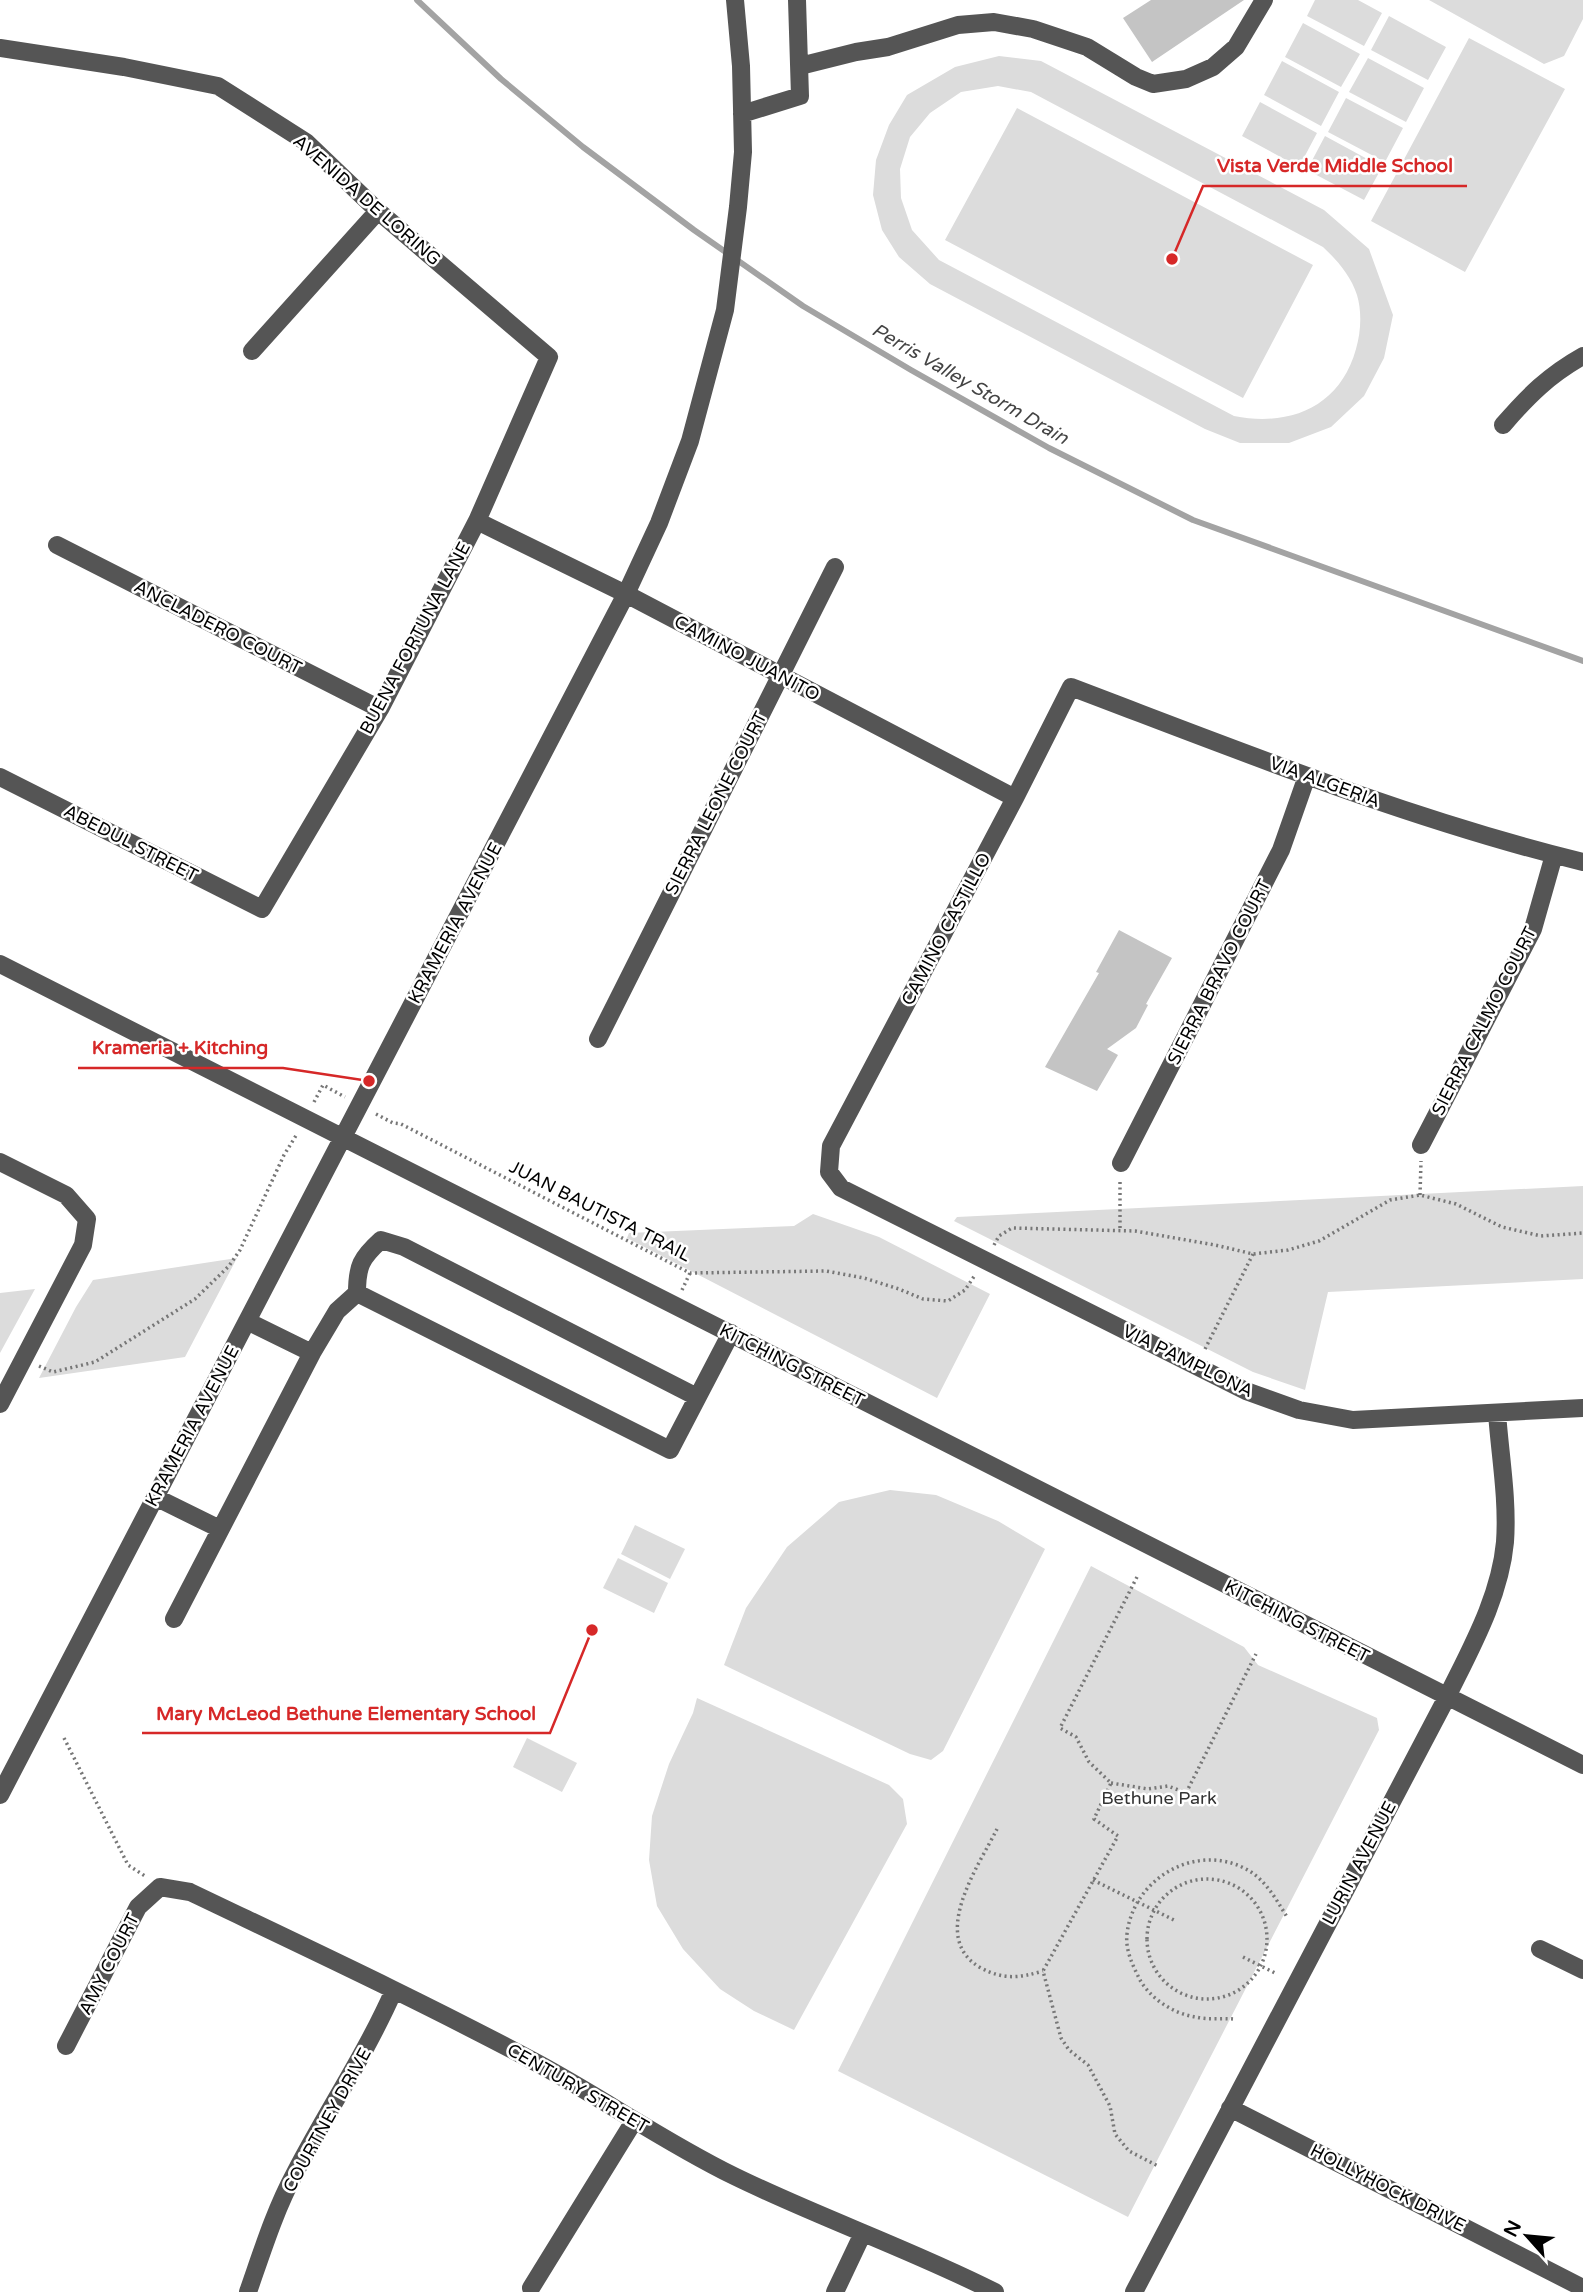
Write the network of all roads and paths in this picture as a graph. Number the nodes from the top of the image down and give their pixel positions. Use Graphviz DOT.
graph roads {
  1 [pos="735,0"];
  2 [pos="797,0"];
  3 [pos="1264,0"];
  4 [pos="0,48"];
  5 [pos="800,66"];
  6 [pos="742,114"];
  7 [pos="378,211"];
  8 [pos="252,351"];
  9 [pos="1583,356"];
  10 [pos="549,357"];
  11 [pos="1503,425"];
  12 [pos="477,521"];
  13 [pos="57,545"];
  14 [pos="835,567"];
  15 [pos="626,594"];
  16 [pos="780,676"];
  17 [pos="1071,687"];
  18 [pos="380,709"];
  19 [pos="1307,776"];
  20 [pos="0,777"];
  21 [pos="1015,798"];
  22 [pos="1554,855"];
  23 [pos="1583,862"];
  24 [pos="262,909"];
  25 [pos="0,964"];
  26 [pos="598,1039"];
  27 [pos="393,1123"];
  28 [pos="343,1137"];
  29 [pos="1421,1145"];
  30 [pos="284,1155"];
  31 [pos="0,1162"];
  32 [pos="1121,1163"];
  33 [pos="830,1172"];
  34 [pos="1420,1195"];
  35 [pos="1120,1230"];
  36 [pos="1583,1233"];
  37 [pos="1253,1255"];
  38 [pos="985,1260"];
  39 [pos="357,1293"];
  40 [pos="247,1321"];
  41 [pos="730,1334"];
  42 [pos="312,1353"];
  43 [pos="23,1360"];
  44 [pos="1196,1366"];
  45 [pos="697,1397"];
  46 [pos="0,1404"];
  47 [pos="1583,1408"];
  48 [pos="1497,1413"];
  49 [pos="155,1497"];
  50 [pos="220,1529"];
  51 [pos="1137,1577"];
  52 [pos="174,1619"];
  53 [pos="1256,1654"];
  54 [pos="1447,1698"];
  55 [pos="64,1738"];
  56 [pos="1583,1765"];
  57 [pos="1111,1783"];
  58 [pos="0,1796"];
  59 [pos="996,1829"];
  60 [pos="1094,1880"];
  61 [pos="160,1887"];
  62 [pos="1137,1901"];
  63 [pos="1153,1911"];
  64 [pos="1287,1917"];
  65 [pos="1174,1920"];
  66 [pos="1540,1949"];
  67 [pos="1243,1956"];
  68 [pos="1261,1965"];
  69 [pos="1583,1970"];
  70 [pos="1043,1971"];
  71 [pos="1275,1973"];
  72 [pos="394,1990"];
  73 [pos="1233,2019"];
  74 [pos="66,2046"];
  75 [pos="1230,2108"];
  76 [pos="634,2120"];
  77 [pos="1158,2166"];
  78 [pos="863,2233"];
  79 [pos="531,2288"];
  80 [pos="1583,2288"];
  81 [pos="248,2292"];
  82 [pos="835,2292"];
  83 [pos="995,2292"];
  84 [pos="1134,2292"];
  1 -- 6 [label="street, KRAMERIA AVENUE"];
  2 -- 5 [label="street"];
  3 -- 5 [label="street"];
  4 -- 7 [label="street, AVENIDA DE LORING"];
  5 -- 6 [label="street"];
  6 -- 15 [label="street, KRAMERIA AVENUE"];
  7 -- 8 [label="street"];
  7 -- 10 [label="street, AVENIDA DE LORING"];
  9 -- 11 [label="street"];
  10 -- 12 [label="street, BUENA FORTUNA LANE"];
  12 -- 15 [label="street, CAMINO JUANITO"];
  12 -- 18 [label="street, BUENA FORTUNA LANE"];
  13 -- 18 [label="street, ANCLADERO COURT"];
  14 -- 16 [label="street, SIERRA LEONE COURT"];
  15 -- 16 [label="street, CAMINO JUANITO"];
  15 -- 28 [label="street, KRAMERIA AVENUE"];
  16 -- 21 [label="street, CAMINO JUANITO"];
  16 -- 26 [label="street, SIERRA LEONE COURT"];
  17 -- 19 [label="street, VIA ALGERIA"];
  17 -- 21 [label="street, CAMINO CASTILLO"];
  18 -- 24 [label="street, BUENA FORTUNA LANE"];
  19 -- 22 [label="street, VIA ALGERIA"];
  19 -- 32 [label="street, SIERRA BRAVO COURT"];
  20 -- 24 [label="street, ABEDUL STREET"];
  21 -- 33 [label="street, CAMINO CASTILLO"];
  22 -- 23 [label="street, VIA ALGERIA"];
  22 -- 29 [label="street, SIERRA CALMO COURT"];
  25 -- 28 [label="street, KITCHING STREET"];
  27 -- 38 [label="path, JUAN BAUTISTA TRAIL"];
  28 -- 40 [label="street, KRAMERIA AVENUE"];
  28 -- 41 [label="street, KITCHING STREET"];
  29 -- 34 [label="path"];
  30 -- 43 [label="path"];
  31 -- 43 [label="street"];
  32 -- 35 [label="path"];
  33 -- 38 [label="street, VIA PAMPLONA"];
  34 -- 36 [label="path, JUAN BAUTISTA TRAIL"];
  34 -- 37 [label="path, JUAN BAUTISTA TRAIL"];
  35 -- 37 [label="path, JUAN BAUTISTA TRAIL"];
  35 -- 38 [label="path, JUAN BAUTISTA TRAIL"];
  37 -- 44 [label="path"];
  38 -- 44 [label="street, VIA PAMPLONA"];
  39 -- 42 [label="street"];
  39 -- 45 [label="street"];
  39 -- 45 [label="street"];
  40 -- 42 [label="street"];
  40 -- 49 [label="street, KRAMERIA AVENUE"];
  41 -- 45 [label="street"];
  41 -- 54 [label="street, KITCHING STREET"];
  42 -- 50 [label="street"];
  43 -- 46 [label="street"];
  44 -- 48 [label="street, VIA PAMPLONA"];
  47 -- 48 [label="street, VIA PAMPLONA"];
  48 -- 54 [label="street, LURIN AVENUE"];
  49 -- 50 [label="street"];
  49 -- 58 [label="street, KRAMERIA AVENUE"];
  50 -- 52 [label="street"];
  51 -- 57 [label="path"];
  53 -- 57 [label="path"];
  54 -- 56 [label="street, KITCHING STREET"];
  54 -- 75 [label="street, LURIN AVENUE"];
  55 -- 61 [label="path"];
  57 -- 60 [label="path"];
  59 -- 70 [label="path"];
  60 -- 62 [label="path"];
  60 -- 70 [label="path"];
  61 -- 72 [label="street, CENTURY STREET"];
  61 -- 74 [label="street, AMY COURT"];
  62 -- 63 [label="path"];
  62 -- 64 [label="path"];
  62 -- 73 [label="path"];
  63 -- 65 [label="path"];
  63 -- 68 [label="path"];
  63 -- 68 [label="path"];
  66 -- 69 [label="street"];
  67 -- 68 [label="path"];
  68 -- 71 [label="path"];
  70 -- 77 [label="path"];
  72 -- 76 [label="street, CENTURY STREET"];
  72 -- 81 [label="street, COURTNEY DRIVE"];
  75 -- 80 [label="street, HOLLYHOCK DRIVE"];
  75 -- 84 [label="street, LURIN AVENUE"];
  76 -- 78 [label="street, CENTURY STREET"];
  76 -- 79 [label="street"];
  78 -- 82 [label="street"];
  78 -- 83 [label="street, CENTURY STREET"];
}
